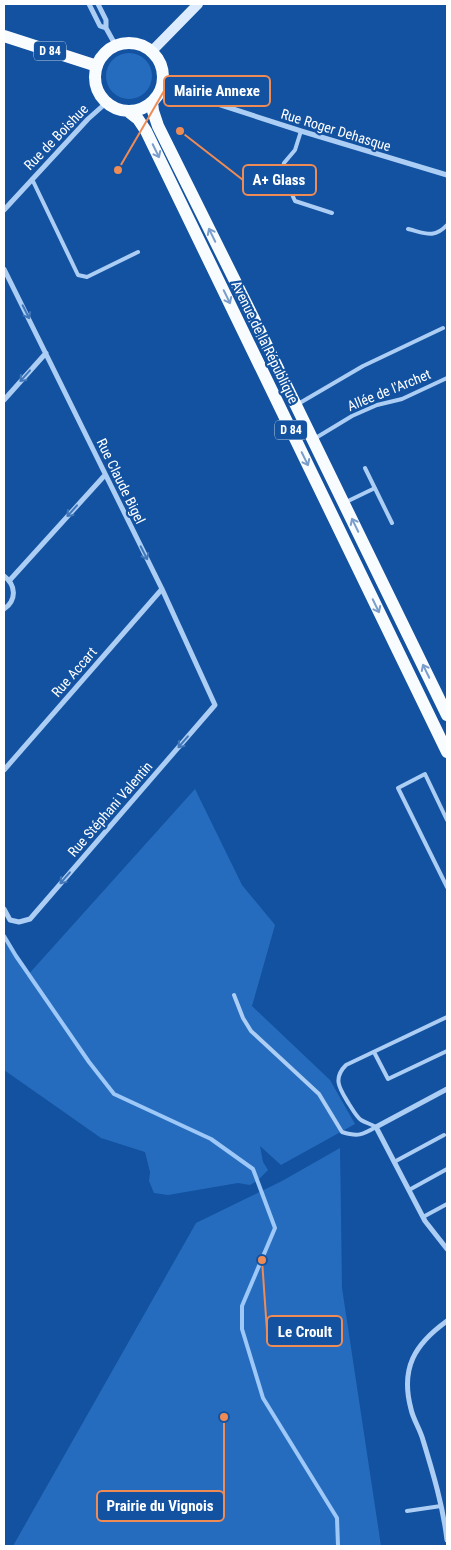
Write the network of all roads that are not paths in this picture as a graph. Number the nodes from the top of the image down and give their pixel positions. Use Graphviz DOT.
graph roads {
  1 [pos="89,4"];
  2 [pos="98,4"];
  3 [pos="198,4"];
  4 [pos="106,28"];
  5 [pos="4,36"];
  6 [pos="116,46"];
  7 [pos="152,52"];
  8 [pos="97,66"];
  9 [pos="162,86"];
  10 [pos="152,102"];
  11 [pos="106,103"];
  12 [pos="129,112"];
  13 [pos="301,132"];
  14 [pos="447,175"];
  15 [pos="32,179"];
  16 [pos="4,210"];
  17 [pos="332,213"];
  18 [pos="447,225"];
  19 [pos="408,229"];
  20 [pos="138,252"];
  21 [pos="4,269"];
  22 [pos="443,328"];
  23 [pos="46,353"];
  24 [pos="447,378"];
  25 [pos="4,400"];
  26 [pos="296,405"];
  27 [pos="313,439"];
  28 [pos="365,468"];
  29 [pos="105,475"];
  30 [pos="375,488"];
  31 [pos="344,503"];
  32 [pos="392,523"];
  33 [pos="4,576"];
  34 [pos="9,581"];
  35 [pos="162,589"];
  36 [pos="4,609"];
  37 [pos="215,705"];
  38 [pos="447,715"];
  39 [pos="447,752"];
  40 [pos="4,770"];
  41 [pos="447,820"];
  42 [pos="445,877"];
  43 [pos="447,888"];
  44 [pos="4,909"];
  45 [pos="234,995"];
  46 [pos="447,1017"];
  47 [pos="447,1050"];
  48 [pos="374,1052"];
  49 [pos="447,1088"];
  50 [pos="376,1127"];
  51 [pos="444,1135"];
  52 [pos="394,1162"];
  53 [pos="447,1169"];
  54 [pos="409,1190"];
  55 [pos="447,1204"];
  56 [pos="424,1219"];
  57 [pos="447,1249"];
  58 [pos="447,1322"];
  59 [pos="441,1506"];
  60 [pos="407,1511"];
  61 [pos="446,1523"];
  62 [pos="447,1540"];
  1 -- 4 [label="street"];
  2 -- 4 [label="street"];
  3 -- 7 [label="street"];
  4 -- 6 [label="street"];
  5 -- 8 [label="main road, D 84"];
  6 -- 7 [label="main road"];
  6 -- 8 [label="main road"];
  7 -- 9 [label="main road"];
  8 -- 11 [label="main road"];
  9 -- 10 [label="main road"];
  9 -- 13 [label="street, Rue Roger Dehasque"];
  10 -- 12 [label="main road"];
  26 -- 10 [label="main road, Avenue de la République / D 84, one-way"];
  11 -- 12 [label="main road"];
  11 -- 15 [label="street, Rue de Boishue"];
  12 -- 39 [label="main road, Avenue de la République / D 84, one-way"];
  13 -- 14 [label="street, Rue Roger Dehasque"];
  13 -- 17 [label="lane"];
  15 -- 16 [label="street, Rue de Boishue"];
  15 -- 20 [label="lane"];
  18 -- 19 [label="lane"];
  21 -- 23 [label="street, Rue Claude Bigel, one-way"];
  22 -- 26 [label="lane"];
  23 -- 25 [label="street, one-way"];
  23 -- 29 [label="street, Rue Claude Bigel"];
  24 -- 27 [label="lane, Allée de l'Archet"];
  26 -- 27 [label="main road, Avenue de la République / D 84"];
  27 -- 31 [label="main road, Avenue de la République / D 84"];
  28 -- 30 [label="lane"];
  29 -- 34 [label="street, one-way"];
  29 -- 35 [label="street, Rue Claude Bigel, one-way"];
  30 -- 31 [label="lane"];
  30 -- 32 [label="lane"];
  38 -- 31 [label="main road, Avenue de la République / D 84, one-way"];
  33 -- 34 [label="street"];
  34 -- 36 [label="street"];
  35 -- 37 [label="street, Rue Claude Bigel"];
  35 -- 40 [label="street, Rue Accart"];
  37 -- 44 [label="street, Rue Stéphani Valentin, one-way"];
  41 -- 42 [label="lane"];
  42 -- 43 [label="lane"];
  45 -- 50 [label="lane"];
  46 -- 48 [label="lane"];
  47 -- 48 [label="lane"];
  48 -- 50 [label="lane"];
  49 -- 50 [label="street"];
  50 -- 52 [label="street"];
  51 -- 52 [label="lane"];
  52 -- 54 [label="street"];
  53 -- 54 [label="lane"];
  54 -- 56 [label="street"];
  55 -- 56 [label="lane"];
  56 -- 57 [label="street"];
  58 -- 59 [label="street"];
  59 -- 60 [label="lane"];
  59 -- 61 [label="street"];
  61 -- 62 [label="street"];
}
